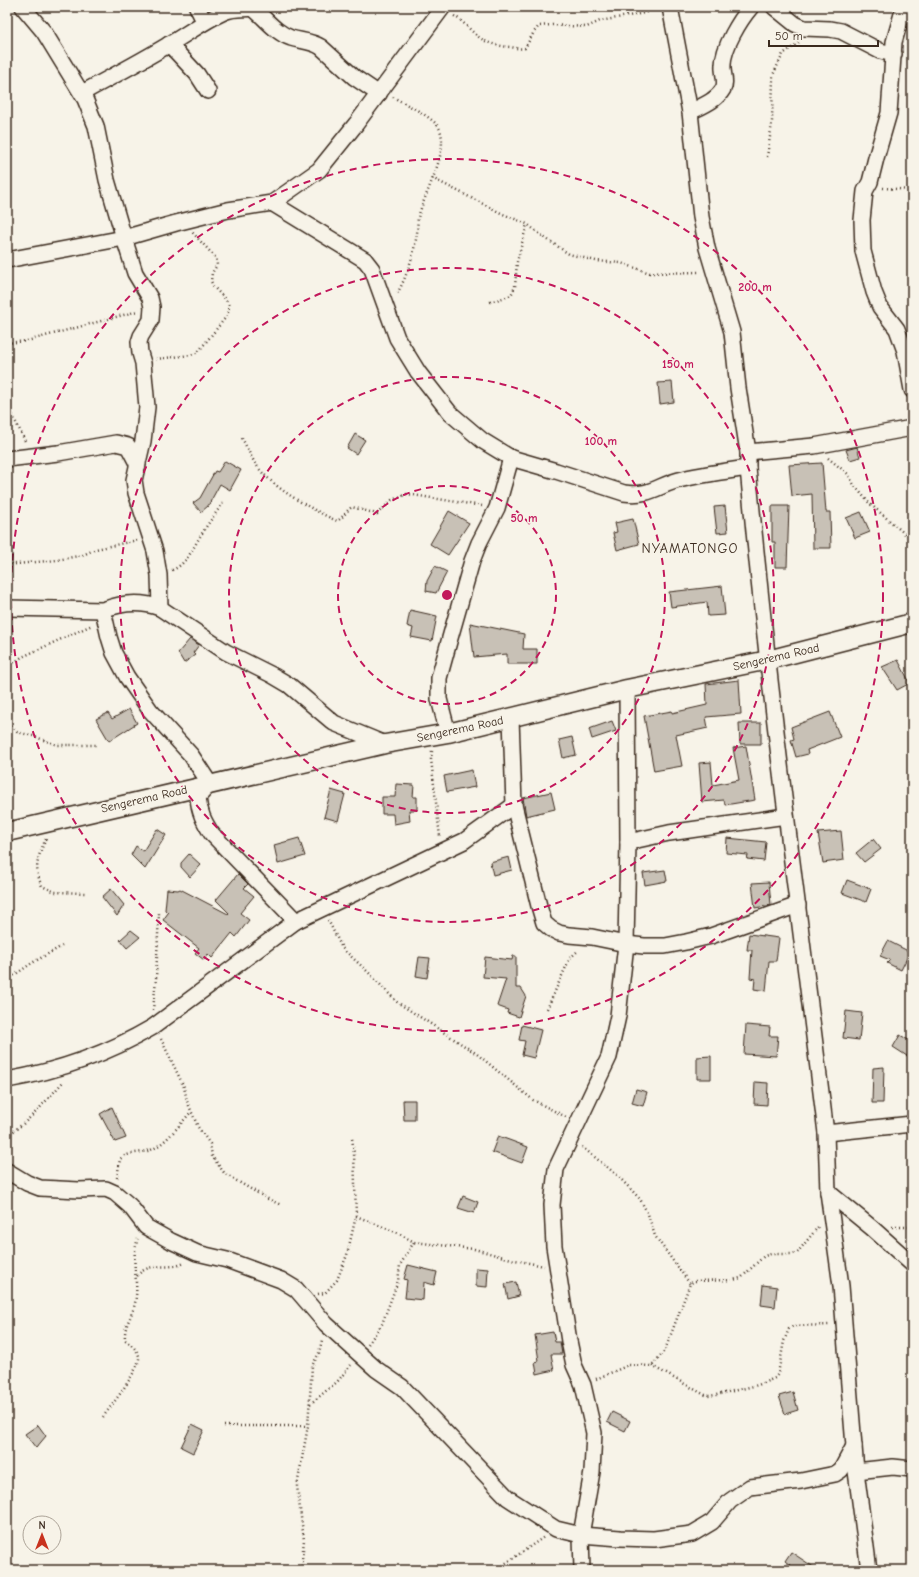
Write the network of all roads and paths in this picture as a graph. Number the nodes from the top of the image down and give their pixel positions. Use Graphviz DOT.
graph roads {
  1 [pos="24,7"];
  2 [pos="197,7"];
  3 [pos="653,7"];
  4 [pos="670,7"];
  5 [pos="751,7"];
  6 [pos="774,7"];
  7 [pos="904,7"];
  8 [pos="257,8"];
  9 [pos="442,9"];
  10 [pos="204,21"];
  11 [pos="804,28"];
  12 [pos="169,44"];
  13 [pos="894,54"];
  14 [pos="208,91"];
  15 [pos="380,92"];
  16 [pos="82,93"];
  17 [pos="690,112"];
  18 [pos="767,157"];
  19 [pos="432,178"];
  20 [pos="912,190"];
  21 [pos="865,191"];
  22 [pos="272,203"];
  23 [pos="184,221"];
  24 [pos="527,224"];
  25 [pos="124,238"];
  26 [pos="7,260"];
  27 [pos="715,273"];
  28 [pos="490,302"];
  29 [pos="152,307"];
  30 [pos="388,313"];
  31 [pos="7,343"];
  32 [pos="143,363"];
  33 [pos="912,390"];
  34 [pos="7,404"];
  35 [pos="912,428"];
  36 [pos="242,438"];
  37 [pos="814,446"];
  38 [pos="748,452"];
  39 [pos="14,458"];
  40 [pos="511,458"];
  41 [pos="138,465"];
  42 [pos="748,468"];
  43 [pos="222,503"];
  44 [pos="497,508"];
  45 [pos="149,534"];
  46 [pos="912,540"];
  47 [pos="7,565"];
  48 [pos="159,575"];
  49 [pos="7,608"];
  50 [pos="160,608"];
  51 [pos="104,615"];
  52 [pos="912,623"];
  53 [pos="768,660"];
  54 [pos="7,667"];
  55 [pos="627,690"];
  56 [pos="511,718"];
  57 [pos="7,719"];
  58 [pos="442,734"];
  59 [pos="385,744"];
  60 [pos="97,745"];
  61 [pos="210,784"];
  62 [pos="514,805"];
  63 [pos="786,816"];
  64 [pos="57,819"];
  65 [pos="7,832"];
  66 [pos="628,842"];
  67 [pos="442,852"];
  68 [pos="86,894"];
  69 [pos="798,905"];
  70 [pos="321,907"];
  71 [pos="159,914"];
  72 [pos="296,921"];
  73 [pos="592,937"];
  74 [pos="626,944"];
  75 [pos="62,946"];
  76 [pos="7,980"];
  77 [pos="547,1009"];
  78 [pos="153,1027"];
  79 [pos="79,1062"];
  80 [pos="7,1080"];
  81 [pos="192,1112"];
  82 [pos="578,1123"];
  83 [pos="912,1124"];
  84 [pos="826,1133"];
  85 [pos="7,1136"];
  86 [pos="572,1137"];
  87 [pos="352,1138"];
  88 [pos="7,1171"];
  89 [pos="828,1192"];
  90 [pos="115,1193"];
  91 [pos="281,1205"];
  92 [pos="832,1212"];
  93 [pos="356,1216"];
  94 [pos="146,1227"];
  95 [pos="414,1242"];
  96 [pos="197,1253"];
  97 [pos="912,1264"];
  98 [pos="557,1268"];
  99 [pos="136,1277"];
  100 [pos="690,1284"];
  101 [pos="304,1297"];
  102 [pos="326,1324"];
  103 [pos="844,1324"];
  104 [pos="361,1355"];
  105 [pos="652,1366"];
  106 [pos="583,1385"];
  107 [pos="310,1404"];
  108 [pos="103,1417"];
  109 [pos="224,1426"];
  110 [pos="308,1426"];
  111 [pos="854,1446"];
  112 [pos="912,1469"];
  113 [pos="856,1471"];
  114 [pos="556,1529"];
  115 [pos="581,1535"];
  116 [pos="301,1570"];
  117 [pos="496,1570"];
  118 [pos="582,1570"];
  119 [pos="869,1570"];
  1 -- 16 [label="street"];
  2 -- 10 [label="street"];
  3 -- 9 [label="path"];
  4 -- 17 [label="street"];
  5 -- 17 [label="street"];
  6 -- 11 [label="street"];
  7 -- 13 [label="street"];
  8 -- 10 [label="street"];
  8 -- 15 [label="street"];
  9 -- 15 [label="street"];
  10 -- 12 [label="street"];
  11 -- 13 [label="street"];
  11 -- 18 [label="path"];
  12 -- 14 [label="street"];
  12 -- 16 [label="street"];
  13 -- 21 [label="street"];
  15 -- 19 [label="path"];
  15 -- 22 [label="street"];
  16 -- 25 [label="street"];
  17 -- 27 [label="street"];
  19 -- 24 [label="path"];
  19 -- 30 [label="path"];
  20 -- 21 [label="path"];
  21 -- 33 [label="street"];
  22 -- 23 [label="street"];
  22 -- 30 [label="street"];
  23 -- 25 [label="street"];
  23 -- 32 [label="path"];
  24 -- 27 [label="path"];
  24 -- 28 [label="path"];
  25 -- 26 [label="street"];
  25 -- 29 [label="street"];
  27 -- 38 [label="street"];
  29 -- 31 [label="path"];
  29 -- 32 [label="street"];
  30 -- 40 [label="street"];
  32 -- 41 [label="street"];
  34 -- 39 [label="path"];
  35 -- 37 [label="street"];
  36 -- 44 [label="path"];
  37 -- 38 [label="street"];
  37 -- 46 [label="path"];
  38 -- 42 [label="street"];
  39 -- 41 [label="street"];
  40 -- 42 [label="street"];
  40 -- 44 [label="street"];
  41 -- 45 [label="street"];
  42 -- 53 [label="street"];
  43 -- 48 [label="path"];
  44 -- 58 [label="street"];
  45 -- 47 [label="path"];
  45 -- 48 [label="street"];
  48 -- 50 [label="street"];
  49 -- 51 [label="street"];
  50 -- 51 [label="street"];
  50 -- 59 [label="street"];
  51 -- 54 [label="path"];
  51 -- 61 [label="street"];
  52 -- 53 [label="main road, Sengerema Road"];
  53 -- 55 [label="main road, Sengerema Road"];
  53 -- 63 [label="street"];
  55 -- 56 [label="main road, Sengerema Road"];
  55 -- 66 [label="street"];
  56 -- 58 [label="main road, Sengerema Road"];
  56 -- 62 [label="street"];
  57 -- 60 [label="path"];
  58 -- 59 [label="main road, Sengerema Road"];
  58 -- 67 [label="path"];
  59 -- 61 [label="main road, Sengerema Road"];
  61 -- 64 [label="main road, Sengerema Road"];
  61 -- 72 [label="street"];
  62 -- 67 [label="street"];
  62 -- 73 [label="street"];
  63 -- 66 [label="street"];
  63 -- 69 [label="street"];
  64 -- 65 [label="main road, Sengerema Road"];
  64 -- 68 [label="path"];
  66 -- 74 [label="street"];
  67 -- 70 [label="street"];
  69 -- 74 [label="street"];
  69 -- 84 [label="street"];
  70 -- 72 [label="street"];
  70 -- 82 [label="path"];
  71 -- 78 [label="path"];
  72 -- 78 [label="street"];
  73 -- 74 [label="street"];
  73 -- 77 [label="path"];
  74 -- 82 [label="street"];
  75 -- 76 [label="path"];
  78 -- 79 [label="street"];
  78 -- 81 [label="path"];
  79 -- 80 [label="street"];
  79 -- 85 [label="path"];
  81 -- 90 [label="path"];
  81 -- 91 [label="path"];
  82 -- 86 [label="street"];
  83 -- 84 [label="street"];
  84 -- 89 [label="street"];
  86 -- 98 [label="street"];
  86 -- 100 [label="path"];
  87 -- 93 [label="path"];
  88 -- 90 [label="street"];
  89 -- 92 [label="street"];
  89 -- 97 [label="street"];
  90 -- 94 [label="street"];
  92 -- 100 [label="path"];
  92 -- 103 [label="street"];
  93 -- 95 [label="path"];
  93 -- 101 [label="path"];
  94 -- 96 [label="street"];
  94 -- 99 [label="path"];
  95 -- 98 [label="path"];
  95 -- 104 [label="path"];
  96 -- 99 [label="path"];
  96 -- 101 [label="street"];
  98 -- 106 [label="street"];
  99 -- 108 [label="path"];
  100 -- 105 [label="path"];
  101 -- 102 [label="street"];
  102 -- 104 [label="street"];
  102 -- 107 [label="path"];
  103 -- 105 [label="path"];
  103 -- 111 [label="street"];
  104 -- 107 [label="path"];
  104 -- 114 [label="street"];
  105 -- 106 [label="path"];
  106 -- 115 [label="street"];
  107 -- 110 [label="path"];
  109 -- 110 [label="path"];
  110 -- 116 [label="path"];
  111 -- 113 [label="street"];
  111 -- 115 [label="street"];
  112 -- 113 [label="street"];
  113 -- 119 [label="street"];
  114 -- 115 [label="street"];
  114 -- 117 [label="path"];
  115 -- 118 [label="street"];
}
